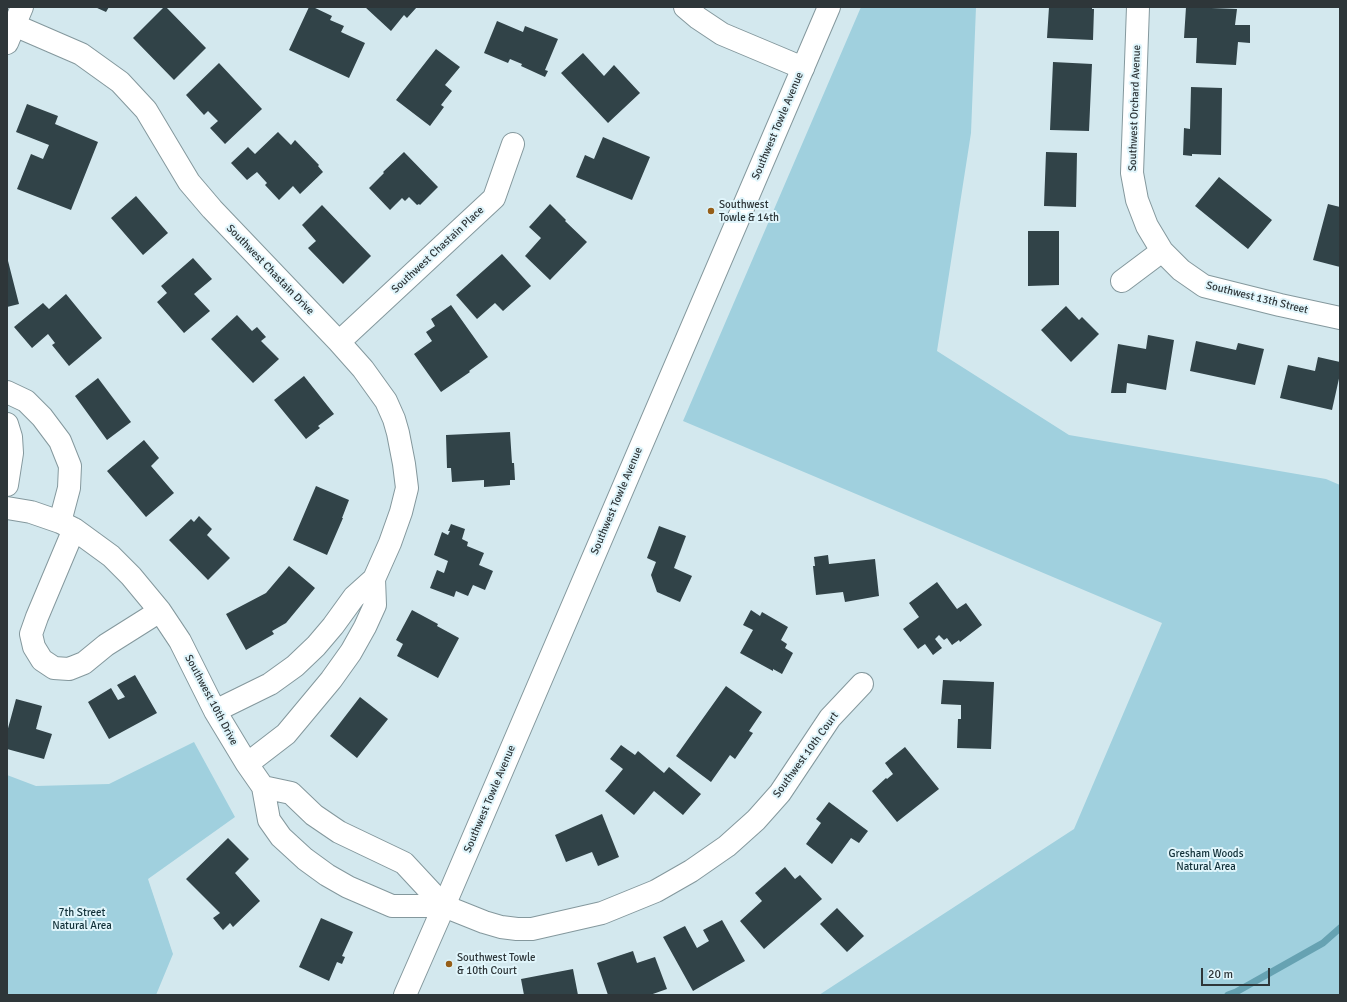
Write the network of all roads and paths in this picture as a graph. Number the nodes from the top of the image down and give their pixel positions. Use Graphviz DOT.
graph roads {
  1 [pos="685,7"];
  2 [pos="829,7"];
  3 [pos="1138,7"];
  4 [pos="14,25"];
  5 [pos="803,68"];
  6 [pos="513,144"];
  7 [pos="1162,251"];
  8 [pos="1122,281"];
  9 [pos="1340,318"];
  10 [pos="340,342"];
  11 [pos="7,392"];
  12 [pos="7,424"];
  13 [pos="7,485"];
  14 [pos="7,508"];
  15 [pos="67,526"];
  16 [pos="374,579"];
  17 [pos="160,611"];
  18 [pos="862,684"];
  19 [pos="215,711"];
  20 [pos="247,764"];
  21 [pos="263,787"];
  22 [pos="444,906"];
  23 [pos="405,995"];
  1 -- 5 [label="street"];
  2 -- 5 [label="street, Southwest Towle Avenue"];
  3 -- 7 [label="street, Southwest Orchard Avenue"];
  4 -- 10 [label="street, Southwest Chastain Drive"];
  5 -- 22 [label="street, Southwest Towle Avenue"];
  6 -- 10 [label="street, Southwest Chastain Place"];
  7 -- 8 [label="street"];
  7 -- 9 [label="street, Southwest 13th Street"];
  10 -- 16 [label="street, Southwest Chastain Drive"];
  11 -- 15 [label="street"];
  12 -- 13 [label="street"];
  14 -- 15 [label="street, Southwest 10th Drive"];
  15 -- 17 [label="street, Southwest 10th Drive"];
  15 -- 17 [label="street"];
  16 -- 19 [label="street, Southwest Chastain Drive"];
  16 -- 20 [label="street, Southwest Chastain Drive"];
  17 -- 19 [label="street, Southwest 10th Drive"];
  18 -- 22 [label="street, Southwest 10th Court"];
  19 -- 20 [label="street, Southwest 10th Drive"];
  20 -- 21 [label="street, Southwest 10th Drive"];
  21 -- 22 [label="street"];
  21 -- 22 [label="street, Southwest 10th Drive"];
  22 -- 23 [label="street, Southwest Towle Avenue"];
}
